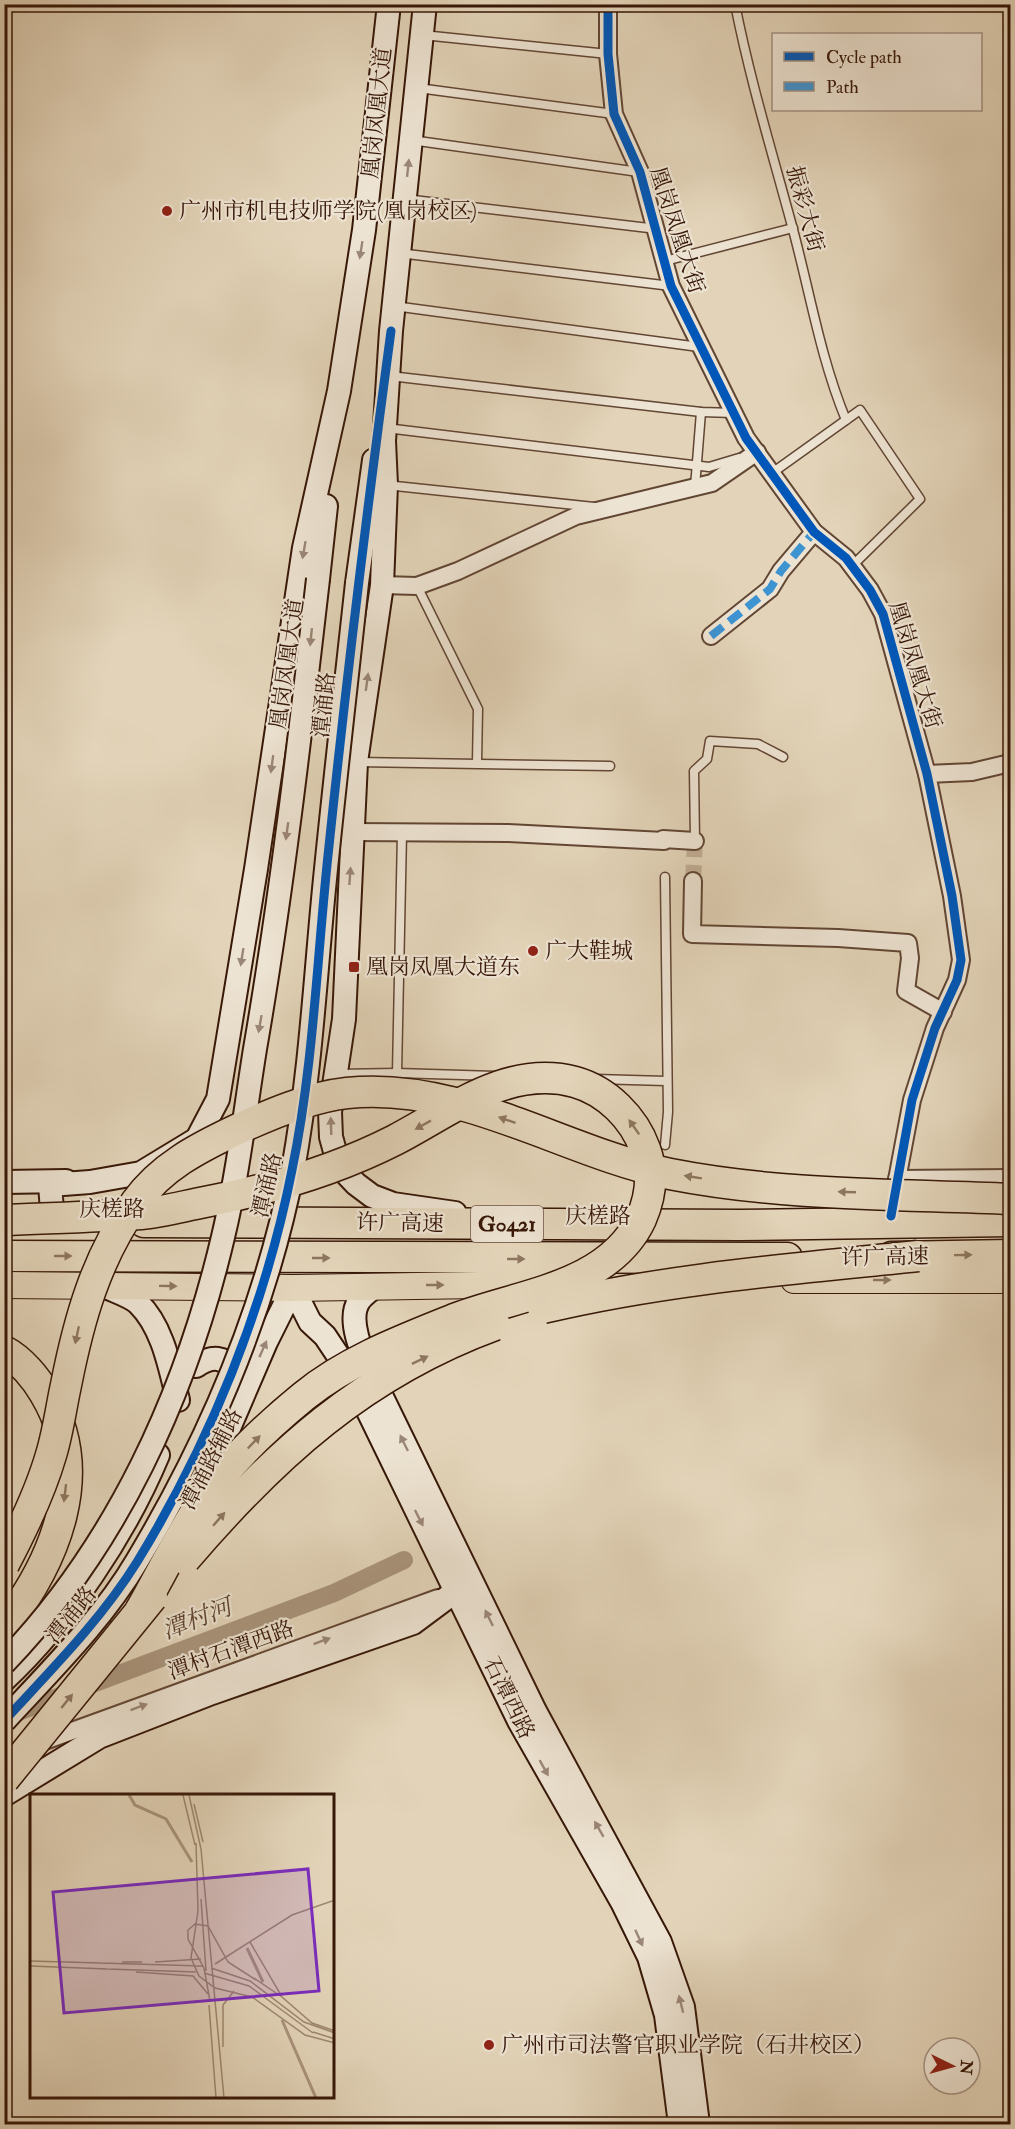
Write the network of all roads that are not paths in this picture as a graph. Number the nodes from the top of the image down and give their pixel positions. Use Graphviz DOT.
graph roads {
  1 [pos="389,4"];
  2 [pos="425,4"];
  3 [pos="608,4"];
  4 [pos="735,4"];
  5 [pos="422,35"];
  6 [pos="608,54"];
  7 [pos="416,88"];
  8 [pos="614,114"];
  9 [pos="411,140"];
  10 [pos="640,172"];
  11 [pos="405,199"];
  12 [pos="793,228"];
  13 [pos="657,229"];
  14 [pos="399,253"];
  15 [pos="665,261"];
  16 [pos="671,286"];
  17 [pos="393,306"];
  18 [pos="391,331"];
  19 [pos="699,347"];
  20 [pos="390,376"];
  21 [pos="339,391"];
  22 [pos="701,412"];
  23 [pos="734,413"];
  24 [pos="846,420"];
  25 [pos="386,428"];
  26 [pos="757,452"];
  27 [pos="696,466"];
  28 [pos="772,473"];
  29 [pos="386,484"];
  30 [pos="694,488"];
  31 [pos="610,509"];
  32 [pos="814,532"];
  33 [pos="852,566"];
  34 [pos="382,585"];
  35 [pos="417,586"];
  36 [pos="711,636"];
  37 [pos="783,757"];
  38 [pos="356,762"];
  39 [pos="477,762"];
  40 [pos="1011,763"];
  41 [pos="610,766"];
  42 [pos="927,774"];
  43 [pos="353,832"];
  44 [pos="402,833"];
  45 [pos="694,841"];
  46 [pos="665,877"];
  47 [pos="693,881"];
  48 [pos="942,1012"];
  49 [pos="397,1072"];
  50 [pos="336,1074"];
  51 [pos="666,1081"];
  52 [pos="665,1145"];
  53 [pos="1011,1178"];
  54 [pos="897,1179"];
  55 [pos="99,1181"];
  56 [pos="4,1182"];
  57 [pos="1011,1199"];
  58 [pos="211,1209"];
  59 [pos="4,1210"];
  60 [pos="52,1210"];
  61 [pos="1011,1211"];
  62 [pos="469,1215"];
  63 [pos="891,1216"];
  64 [pos="4,1221"];
  65 [pos="1011,1221"];
  66 [pos="1011,1255"];
  67 [pos="4,1256"];
  68 [pos="918,1256"];
  69 [pos="1011,1280"];
  70 [pos="4,1285"];
  71 [pos="376,1285"];
  72 [pos="102,1286"];
  73 [pos="216,1287"];
  74 [pos="293,1287"];
  75 [pos="4,1351"];
  76 [pos="196,1366"];
  77 [pos="180,1404"];
  78 [pos="240,1404"];
  79 [pos="4,1564"];
  80 [pos="464,1588"];
  81 [pos="140,1611"];
  82 [pos="4,1626"];
  83 [pos="4,1663"];
  84 [pos="4,1680"];
  85 [pos="4,1720"];
  86 [pos="4,1755"];
  87 [pos="4,1779"];
  88 [pos="4,1795"];
  89 [pos="680,2124"];
  90 [pos="698,2124"];
  1 -- 21 [label="street, 凰岗凤凰大道, one-way"];
  2 -- 5 [label="street, 凰岗凤凰大道"];
  3 -- 6 [label="street, 凰岗凤凰大街"];
  4 -- 12 [label="lane, 振彩大街"];
  5 -- 6 [label="lane"];
  5 -- 7 [label="street, 凰岗凤凰大道"];
  6 -- 8 [label="street, 凰岗凤凰大街"];
  7 -- 8 [label="lane"];
  7 -- 9 [label="street, 凰岗凤凰大道"];
  8 -- 10 [label="street, 凰岗凤凰大街"];
  9 -- 10 [label="lane"];
  11 -- 9 [label="street, 凰岗凤凰大道, one-way"];
  10 -- 13 [label="street, 凰岗凤凰大街"];
  11 -- 13 [label="lane"];
  11 -- 14 [label="street, 凰岗凤凰大道"];
  12 -- 15 [label="lane"];
  12 -- 24 [label="lane, 振彩大街"];
  13 -- 15 [label="street, 凰岗凤凰大街"];
  14 -- 16 [label="lane"];
  14 -- 17 [label="street, 凰岗凤凰大道"];
  15 -- 16 [label="street, 凰岗凤凰大街"];
  16 -- 19 [label="street, 凰岗凤凰大街"];
  17 -- 18 [label="street, 凰岗凤凰大道"];
  17 -- 19 [label="lane"];
  18 -- 20 [label="street, 凰岗凤凰大道"];
  18 -- 85 [label="street, 潭涌路, bridge"];
  19 -- 23 [label="street, 凰岗凤凰大街"];
  20 -- 22 [label="lane"];
  20 -- 25 [label="street, 凰岗凤凰大道"];
  21 -- 55 [label="street, 凰岗凤凰大道, one-way"];
  21 -- 83 [label="street, 潭涌路, one-way, bridge"];
  22 -- 23 [label="lane"];
  22 -- 27 [label="lane"];
  23 -- 26 [label="street, 凰岗凤凰大街"];
  24 -- 28 [label="lane"];
  24 -- 33 [label="lane"];
  25 -- 27 [label="lane"];
  25 -- 29 [label="street, 凰岗凤凰大道"];
  26 -- 27 [label="lane"];
  26 -- 28 [label="street, 凰岗凤凰大街"];
  26 -- 30 [label="street"];
  27 -- 30 [label="lane"];
  28 -- 32 [label="street, 凰岗凤凰大街"];
  29 -- 31 [label="lane"];
  29 -- 34 [label="street, 凰岗凤凰大道"];
  30 -- 31 [label="street"];
  31 -- 35 [label="street"];
  32 -- 33 [label="street, 凰岗凤凰大街"];
  32 -- 36 [label="street"];
  33 -- 42 [label="street, 凰岗凤凰大街"];
  34 -- 35 [label="street"];
  38 -- 34 [label="street, 凰岗凤凰大道, one-way"];
  35 -- 39 [label="lane"];
  37 -- 45 [label="lane"];
  38 -- 39 [label="lane"];
  38 -- 43 [label="street, 凰岗凤凰大道"];
  39 -- 41 [label="lane"];
  40 -- 42 [label="street"];
  42 -- 48 [label="street, 凰岗凤凰大街"];
  43 -- 44 [label="street"];
  50 -- 43 [label="street, 凰岗凤凰大道, one-way"];
  44 -- 45 [label="street"];
  44 -- 49 [label="lane"];
  46 -- 51 [label="lane"];
  47 -- 48 [label="street"];
  48 -- 54 [label="street, 凰岗凤凰大街"];
  49 -- 50 [label="lane"];
  49 -- 51 [label="lane"];
  62 -- 50 [label="street, 凰岗凤凰大道, one-way"];
  51 -- 52 [label="lane"];
  53 -- 54 [label="street"];
  54 -- 63 [label="street, 凰岗凤凰大街"];
  55 -- 56 [label="street"];
  55 -- 58 [label="street"];
  55 -- 60 [label="street, 凰岗凤凰大道"];
  57 -- 79 [label="highway, one-way, bridge"];
  58 -- 60 [label="main road, 庆槎路"];
  58 -- 62 [label="main road, 庆槎路"];
  59 -- 60 [label="main road, 庆槎路"];
  61 -- 63 [label="main road, 庆槎路"];
  62 -- 63 [label="main road, 庆槎路"];
  64 -- 65 [label="highway, 许广高速 / G0421, bridge"];
  81 -- 64 [label="highway, one-way, bridge"];
  68 -- 66 [label="highway, 许广高速 / G0421, one-way"];
  67 -- 68 [label="highway, 许广高速 / G0421, one-way, bridge"];
  81 -- 68 [label="highway, one-way, bridge"];
  71 -- 69 [label="main road, one-way"];
  70 -- 72 [label="main road"];
  71 -- 74 [label="main road"];
  80 -- 71 [label="street, 石潭西路, one-way"];
  72 -- 73 [label="main road, one-way"];
  72 -- 77 [label="street"];
  73 -- 74 [label="main road"];
  73 -- 76 [label="street"];
  78 -- 74 [label="street, 潭涌路辅路, one-way"];
  74 -- 80 [label="street, 石潭西路, one-way"];
  75 -- 82 [label="highway, one-way, bridge"];
  76 -- 77 [label="street"];
  76 -- 78 [label="street"];
  77 -- 84 [label="street"];
  78 -- 85 [label="street, 潭涌路辅路"];
  86 -- 80 [label="street, 潭村石潭西路, one-way"];
  80 -- 88 [label="street"];
  80 -- 89 [label="street, 石潭西路, one-way"];
  90 -- 80 [label="street, 石潭西路, one-way"];
  87 -- 81 [label="highway, one-way, bridge"];
}
